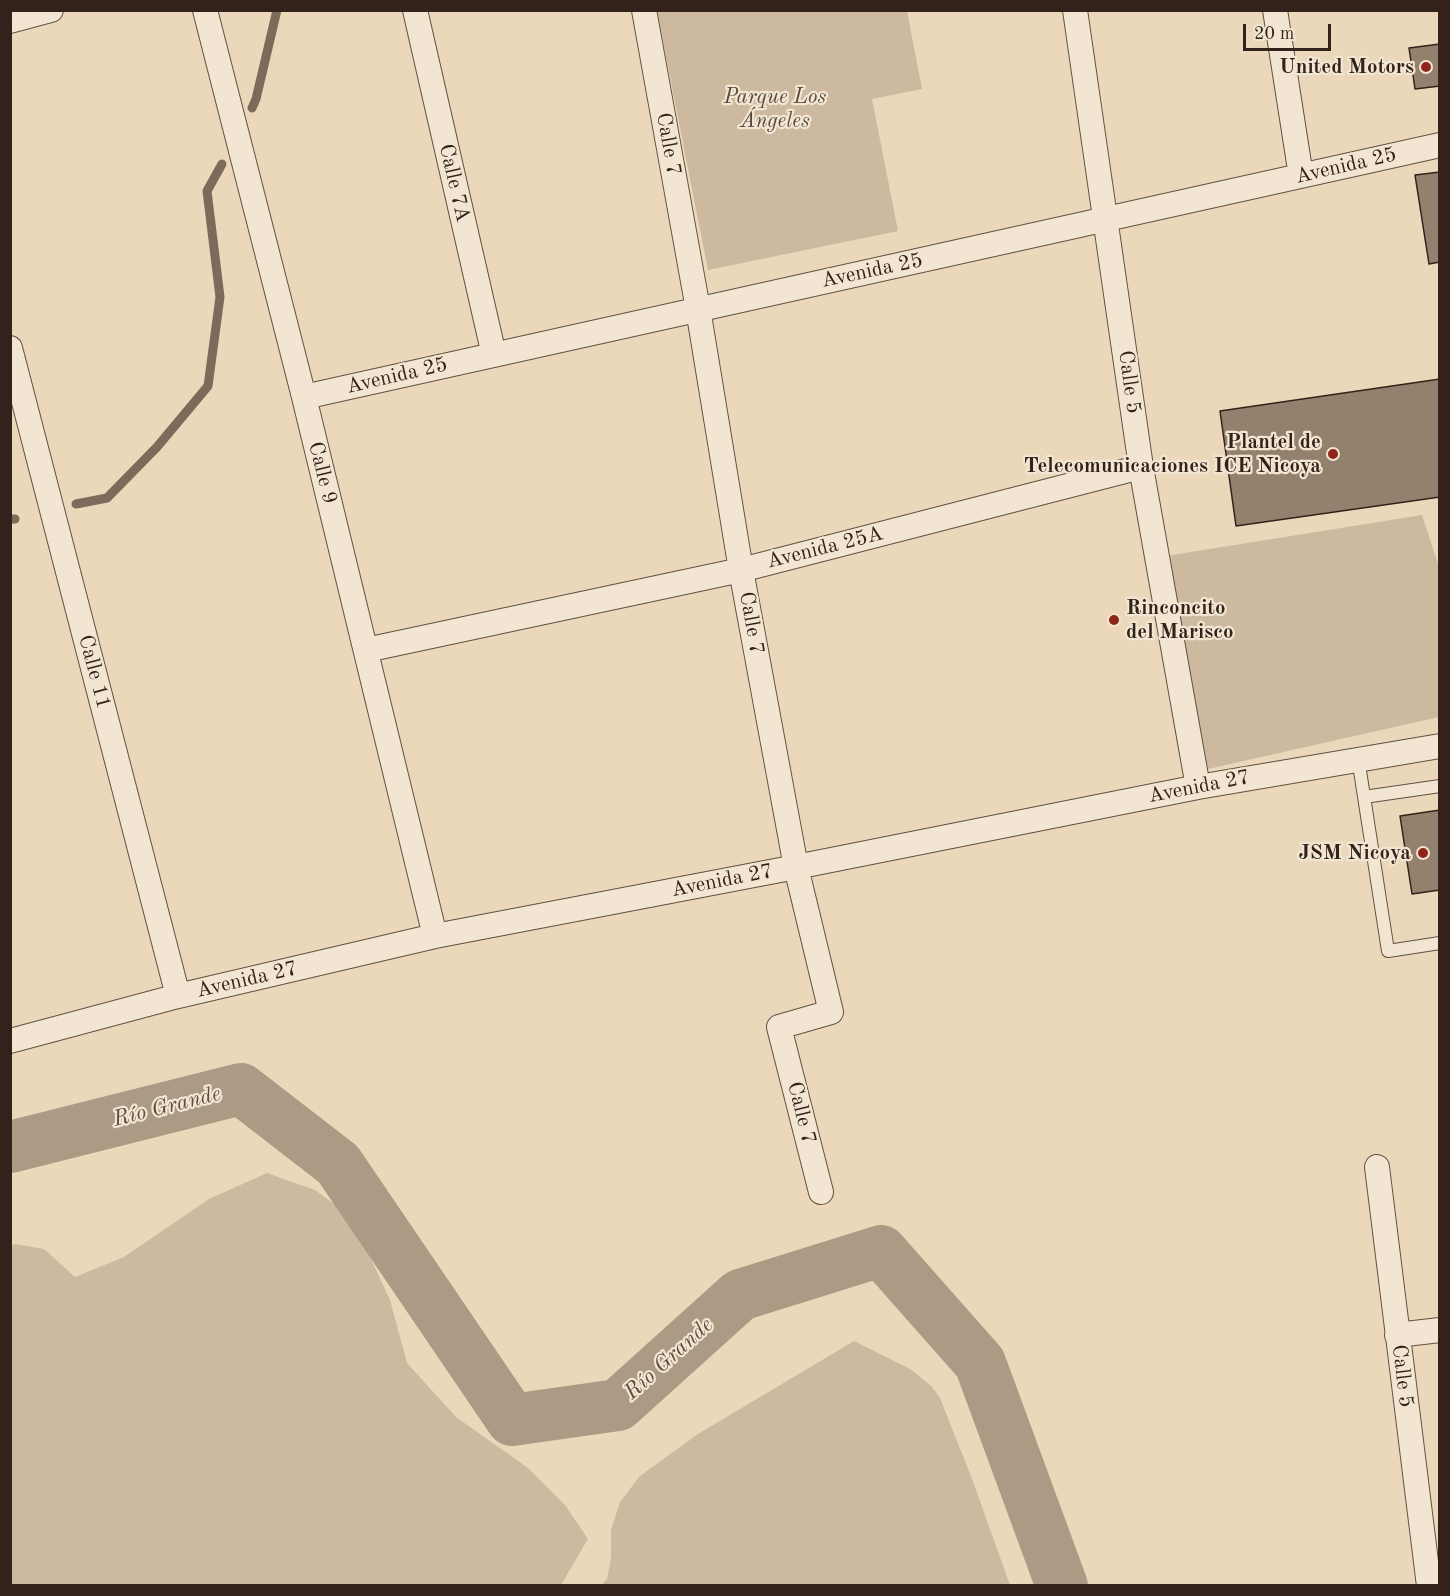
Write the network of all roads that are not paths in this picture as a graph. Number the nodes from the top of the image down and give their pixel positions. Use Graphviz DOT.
graph roads {
  1 [pos="51,10"];
  2 [pos="205,10"];
  3 [pos="415,10"];
  4 [pos="644,10"];
  5 [pos="1076,10"];
  6 [pos="1275,10"];
  7 [pos="10,21"];
  8 [pos="1440,145"];
  9 [pos="1301,176"];
  10 [pos="1107,219"];
  11 [pos="698,309"];
  12 [pos="10,348"];
  13 [pos="494,355"];
  14 [pos="304,397"];
  15 [pos="1141,467"];
  16 [pos="741,570"];
  17 [pos="366,650"];
  18 [pos="1440,746"];
  19 [pos="1358,758"];
  20 [pos="1440,786"];
  21 [pos="1198,787"];
  22 [pos="1364,797"];
  23 [pos="796,867"];
  24 [pos="435,936"];
  25 [pos="1440,943"];
  26 [pos="178,996"];
  27 [pos="10,1041"];
  28 [pos="1377,1167"];
  29 [pos="821,1192"];
  30 [pos="1440,1330"];
  31 [pos="1397,1335"];
  32 [pos="1429,1586"];
  1 -- 7 [label="street"];
  2 -- 14 [label="street, Calle 9"];
  3 -- 13 [label="street, Calle 7A"];
  4 -- 11 [label="street, Calle 7"];
  5 -- 10 [label="street, Calle 5"];
  6 -- 9 [label="street"];
  8 -- 9 [label="street, Avenida 25"];
  9 -- 10 [label="street, Avenida 25"];
  10 -- 11 [label="street, Avenida 25"];
  10 -- 15 [label="street, Calle 5"];
  11 -- 13 [label="street, Avenida 25"];
  11 -- 16 [label="street, Calle 7"];
  12 -- 26 [label="street, Calle 11"];
  13 -- 14 [label="street, Avenida 25"];
  14 -- 17 [label="street, Calle 9"];
  15 -- 16 [label="street, Avenida 25A"];
  15 -- 21 [label="street, Calle 5"];
  16 -- 17 [label="street, Avenida 25A"];
  16 -- 23 [label="street, Calle 7"];
  17 -- 24 [label="street, Calle 9"];
  18 -- 19 [label="street, Avenida 27"];
  19 -- 21 [label="street, Avenida 27"];
  19 -- 22 [label="lane"];
  20 -- 22 [label="lane"];
  21 -- 23 [label="street, Avenida 27"];
  22 -- 25 [label="lane"];
  23 -- 24 [label="street, Avenida 27"];
  23 -- 29 [label="street, Calle 7"];
  24 -- 26 [label="street, Avenida 27"];
  26 -- 27 [label="street, Avenida 27"];
  28 -- 31 [label="street, Calle 5"];
  30 -- 31 [label="street"];
  31 -- 32 [label="street, Calle 5"];
}
